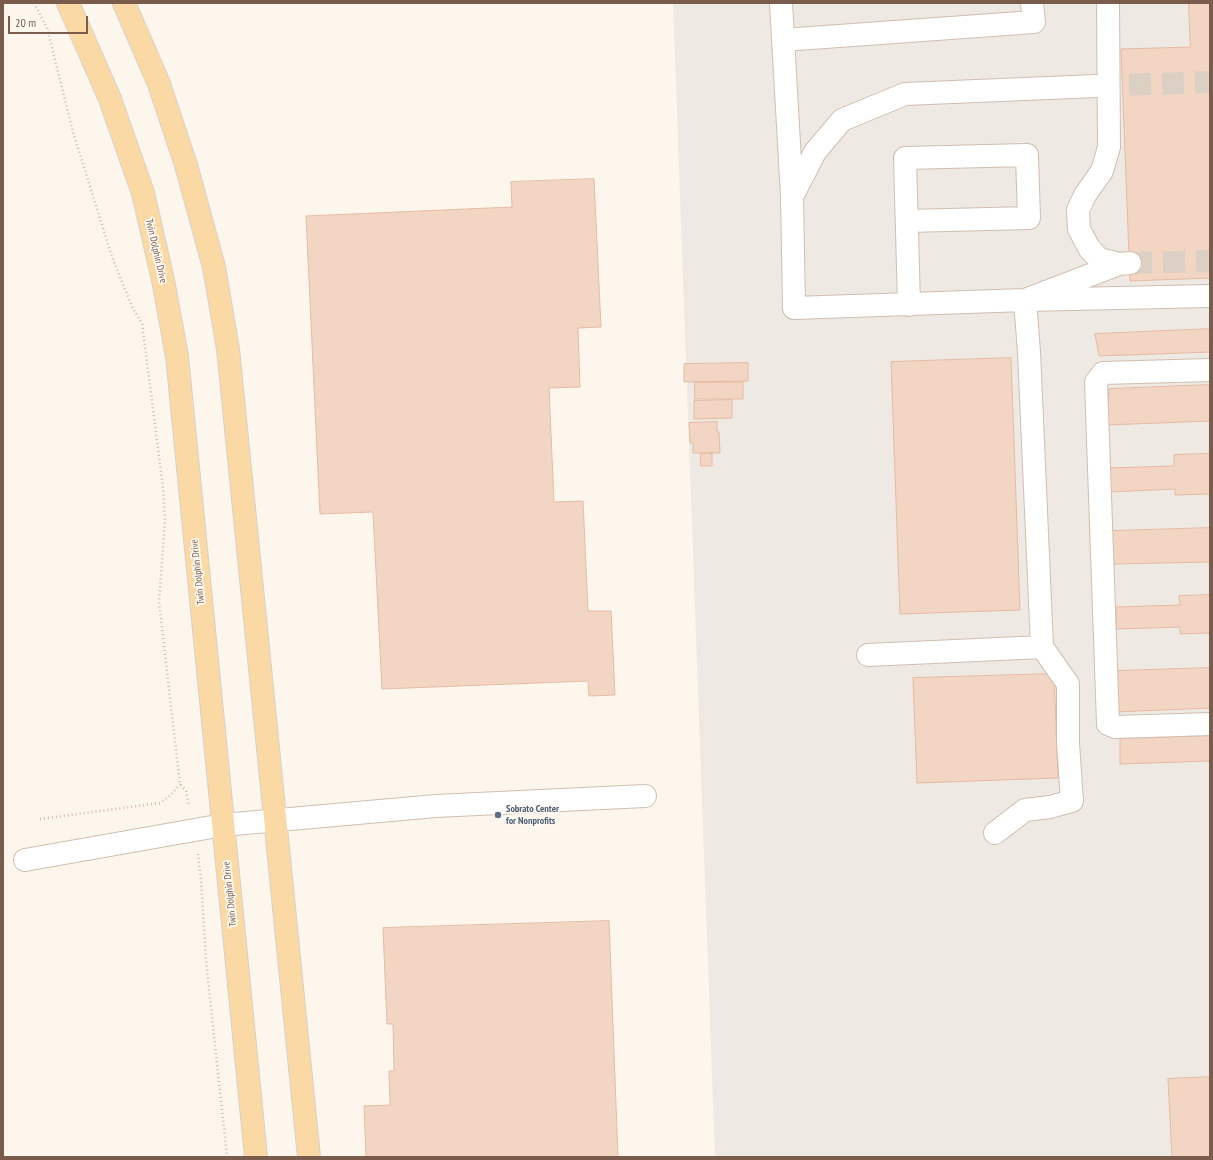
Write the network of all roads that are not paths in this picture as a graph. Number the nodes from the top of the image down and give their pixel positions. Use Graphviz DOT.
graph roads {
  1 [pos="68,3"];
  2 [pos="124,3"];
  3 [pos="780,3"];
  4 [pos="1032,3"];
  5 [pos="1108,3"];
  6 [pos="783,40"];
  7 [pos="1096,86"];
  8 [pos="792,196"];
  9 [pos="907,221"];
  10 [pos="1210,296"];
  11 [pos="1025,300"];
  12 [pos="909,305"];
  13 [pos="1210,370"];
  14 [pos="1042,648"];
  15 [pos="868,655"];
  16 [pos="1210,724"];
  17 [pos="645,796"];
  18 [pos="275,821"];
  19 [pos="223,825"];
  20 [pos="995,833"];
  21 [pos="25,860"];
  22 [pos="256,1157"];
  23 [pos="309,1157"];
  1 -- 19 [label="main road, Twin Dolphin Drive"];
  2 -- 18 [label="main road"];
  3 -- 6 [label="lane"];
  4 -- 6 [label="lane"];
  5 -- 11 [label="lane"];
  6 -- 8 [label="lane"];
  7 -- 8 [label="lane"];
  8 -- 12 [label="lane"];
  9 -- 9 [label="lane"];
  9 -- 12 [label="lane"];
  10 -- 11 [label="lane"];
  11 -- 12 [label="lane"];
  11 -- 14 [label="lane"];
  13 -- 16 [label="lane"];
  14 -- 15 [label="lane"];
  14 -- 20 [label="lane"];
  17 -- 18 [label="lane"];
  18 -- 19 [label="lane"];
  18 -- 23 [label="main road"];
  19 -- 21 [label="lane"];
  19 -- 22 [label="main road, Twin Dolphin Drive"];
}
